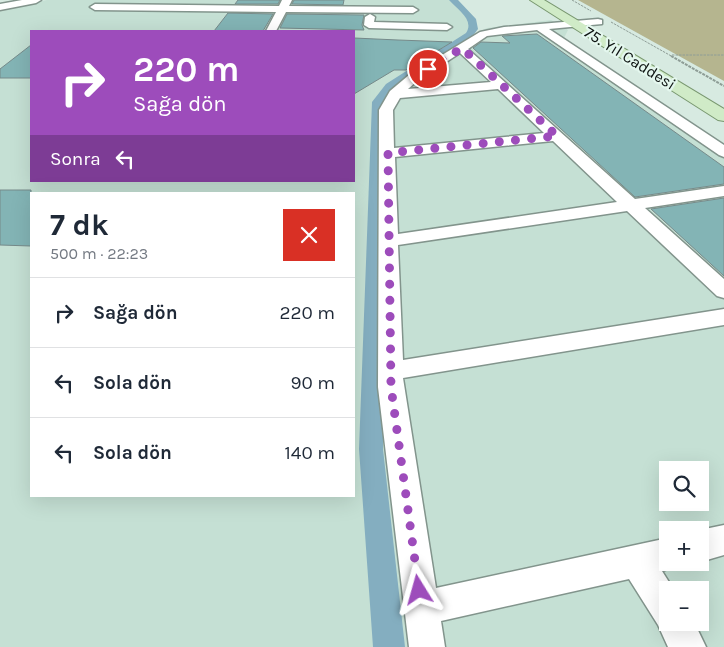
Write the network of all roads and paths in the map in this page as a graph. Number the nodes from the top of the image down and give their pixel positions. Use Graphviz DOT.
graph roads {
  1 [pos="36,0"];
  2 [pos="536,0"];
  3 [pos="560,0"];
  4 [pos="572,0"];
  5 [pos="285,4"];
  6 [pos="371,5"];
  7 [pos="0,7"];
  8 [pos="95,7"];
  9 [pos="413,10"];
  10 [pos="601,20"];
  11 [pos="575,24"];
  12 [pos="447,27"];
  13 [pos="539,27"];
  14 [pos="272,30"];
  15 [pos="462,48"];
  16 [pos="671,55"];
  17 [pos="724,55"];
  18 [pos="502,85"];
  19 [pos="724,86"];
  20 [pos="395,94"];
  21 [pos="724,116"];
  22 [pos="557,136"];
  23 [pos="724,152"];
  24 [pos="388,153"];
  25 [pos="724,191"];
  26 [pos="631,205"];
  27 [pos="389,241"];
  28 [pos="724,291"];
  29 [pos="724,317"];
  30 [pos="390,371"];
  31 [pos="724,540"];
  32 [pos="709,544"];
  33 [pos="652,557"];
  34 [pos="659,581"];
  35 [pos="422,608"];
  36 [pos="679,631"];
  37 [pos="427,647"];
  38 [pos="688,647"];
  1 -- 7 [label="street"];
  2 -- 11 [label="main road, 75. Yıl Caddesi"];
  3 -- 10 [label="main road, 75. Yıl Caddesi"];
  4 -- 10 [label="path"];
  5 -- 6 [label="street"];
  5 -- 8 [label="street"];
  5 -- 14 [label="street"];
  6 -- 9 [label="street"];
  6 -- 12 [label="street"];
  10 -- 11 [label="street"];
  10 -- 16 [label="path"];
  11 -- 13 [label="street"];
  11 -- 21 [label="main road, 75. Yıl Caddesi"];
  13 -- 15 [label="street"];
  13 -- 23 [label="street"];
  15 -- 18 [label="street"];
  15 -- 20 [label="street"];
  16 -- 17 [label="path"];
  16 -- 19 [label="path"];
  18 -- 20 [label="street"];
  18 -- 22 [label="street"];
  20 -- 24 [label="street"];
  22 -- 24 [label="street"];
  22 -- 26 [label="street"];
  24 -- 27 [label="street"];
  25 -- 26 [label="street"];
  26 -- 27 [label="street"];
  26 -- 28 [label="street"];
  27 -- 30 [label="street"];
  29 -- 30 [label="street"];
  30 -- 35 [label="street"];
  31 -- 32 [label="street"];
  33 -- 34 [label="street"];
  33 -- 35 [label="street"];
  35 -- 37 [label="street"];
  36 -- 38 [label="street"];
}
